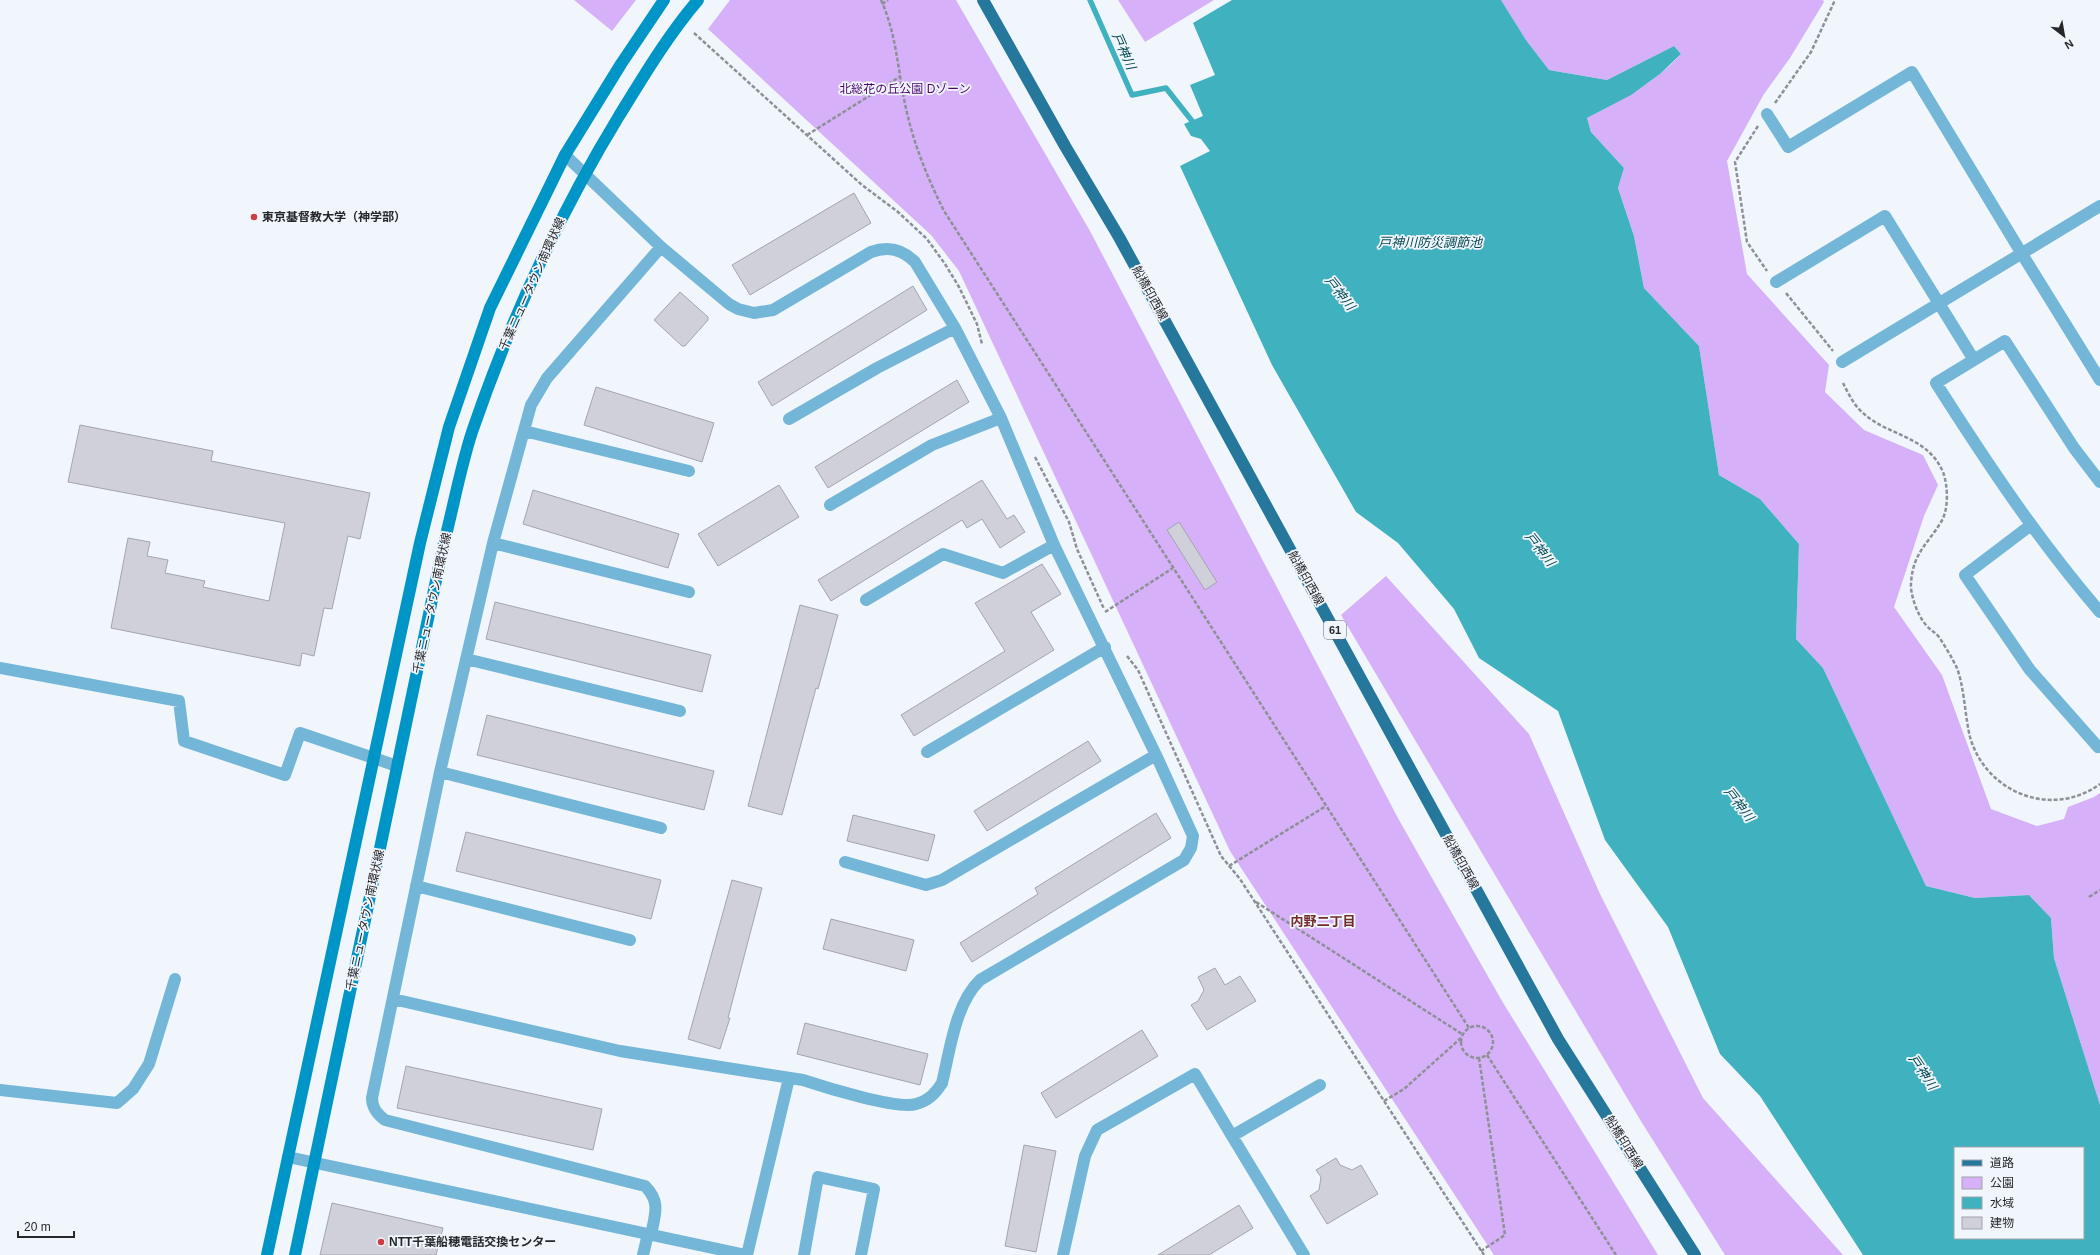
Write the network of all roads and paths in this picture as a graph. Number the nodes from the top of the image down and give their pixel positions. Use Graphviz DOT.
graph roads {
  1 [pos="664,0"];
  2 [pos="698,0"];
  3 [pos="881,0"];
  4 [pos="888,0"];
  5 [pos="983,0"];
  6 [pos="1835,0"];
  7 [pos="882,4"];
  8 [pos="901,76"];
  9 [pos="1767,114"];
  10 [pos="808,135"];
  11 [pos="565,154"];
  12 [pos="584,173"];
  13 [pos="2100,206"];
  14 [pos="661,247"];
  15 [pos="2022,254"];
  16 [pos="1776,282"];
  17 [pos="1940,303"];
  18 [pos="955,328"];
  19 [pos="1974,360"];
  20 [pos="1842,362"];
  21 [pos="2100,380"];
  22 [pos="1843,383"];
  23 [pos="1001,418"];
  24 [pos="789,419"];
  25 [pos="524,431"];
  26 [pos="689,471"];
  27 [pos="2100,482"];
  28 [pos="830,505"];
  29 [pos="2031,525"];
  30 [pos="493,543"];
  31 [pos="1054,545"];
  32 [pos="1173,568"];
  33 [pos="689,592"];
  34 [pos="866,600"];
  35 [pos="1105,612"];
  36 [pos="2100,612"];
  37 [pos="1105,647"];
  38 [pos="466,659"];
  39 [pos="0,668"];
  40 [pos="680,711"];
  41 [pos="2100,746"];
  42 [pos="927,752"];
  43 [pos="1156,755"];
  44 [pos="373,759"];
  45 [pos="397,766"];
  46 [pos="440,772"];
  47 [pos="2100,784"];
  48 [pos="1326,806"];
  49 [pos="661,828"];
  50 [pos="845,862"];
  51 [pos="1229,866"];
  52 [pos="416,886"];
  53 [pos="2100,890"];
  54 [pos="2089,897"];
  55 [pos="1254,900"];
  56 [pos="630,940"];
  57 [pos="175,979"];
  58 [pos="393,999"];
  59 [pos="1469,1028"];
  60 [pos="1462,1034"];
  61 [pos="1461,1038"];
  62 [pos="1487,1055"];
  63 [pos="1479,1058"];
  64 [pos="788,1078"];
  65 [pos="1320,1086"];
  66 [pos="0,1090"];
  67 [pos="1384,1101"];
  68 [pos="1232,1136"];
  69 [pos="288,1157"];
  70 [pos="314,1163"];
  71 [pos="649,1234"];
  72 [pos="1481,1251"];
  73 [pos="267,1255"];
  74 [pos="295,1255"];
  75 [pos="643,1255"];
  76 [pos="747,1255"];
  77 [pos="804,1255"];
  78 [pos="861,1255"];
  79 [pos="1064,1255"];
  80 [pos="1304,1255"];
  81 [pos="1616,1255"];
  82 [pos="1695,1255"];
  1 -- 11 [label="main road, 千葉ニュータウン南環状線"];
  2 -- 12 [label="main road, 千葉ニュータウン南環状線"];
  3 -- 7 [label="path"];
  4 -- 7 [label="path"];
  5 -- 82 [label="main road, 船橋印西線 / 61"];
  6 -- 9 [label="path"];
  7 -- 8 [label="path"];
  8 -- 10 [label="path"];
  8 -- 32 [label="path"];
  9 -- 15 [label="street"];
  9 -- 16 [label="path"];
  11 -- 12 [label="street"];
  11 -- 44 [label="main road, 千葉ニュータウン南環状線"];
  12 -- 14 [label="street"];
  12 -- 45 [label="main road, 千葉ニュータウン南環状線"];
  13 -- 15 [label="street"];
  14 -- 18 [label="street"];
  14 -- 25 [label="street"];
  15 -- 17 [label="street"];
  15 -- 21 [label="street"];
  16 -- 17 [label="street"];
  16 -- 20 [label="path"];
  17 -- 19 [label="street"];
  17 -- 20 [label="street"];
  18 -- 23 [label="street"];
  18 -- 24 [label="street"];
  19 -- 27 [label="street"];
  19 -- 29 [label="street"];
  22 -- 47 [label="path"];
  23 -- 28 [label="street"];
  23 -- 31 [label="street"];
  25 -- 26 [label="street"];
  25 -- 30 [label="street"];
  29 -- 36 [label="street"];
  29 -- 41 [label="street"];
  30 -- 33 [label="street"];
  30 -- 38 [label="street"];
  31 -- 34 [label="street"];
  31 -- 37 [label="street"];
  32 -- 35 [label="path"];
  32 -- 48 [label="path"];
  37 -- 42 [label="street"];
  37 -- 43 [label="street"];
  38 -- 40 [label="street"];
  38 -- 46 [label="street"];
  39 -- 44 [label="street"];
  43 -- 50 [label="street"];
  43 -- 64 [label="street"];
  44 -- 45 [label="street"];
  44 -- 69 [label="main road, 千葉ニュータウン南環状線"];
  45 -- 70 [label="main road, 千葉ニュータウン南環状線"];
  46 -- 49 [label="street"];
  46 -- 52 [label="street"];
  48 -- 51 [label="path"];
  48 -- 59 [label="path"];
  52 -- 56 [label="street"];
  52 -- 58 [label="street"];
  53 -- 54 [label="path"];
  55 -- 60 [label="path"];
  57 -- 66 [label="street"];
  58 -- 64 [label="street"];
  58 -- 71 [label="street"];
  59 -- 60 [label="path"];
  59 -- 62 [label="path"];
  60 -- 61 [label="path"];
  61 -- 63 [label="path"];
  61 -- 67 [label="path"];
  62 -- 63 [label="path"];
  62 -- 81 [label="path"];
  63 -- 72 [label="path"];
  64 -- 76 [label="street"];
  65 -- 68 [label="street"];
  68 -- 79 [label="street"];
  68 -- 80 [label="street"];
  69 -- 70 [label="street"];
  69 -- 73 [label="main road, 千葉ニュータウン南環状線"];
  70 -- 71 [label="street"];
  70 -- 74 [label="main road, 千葉ニュータウン南環状線"];
  71 -- 75 [label="street"];
  71 -- 76 [label="street"];
  77 -- 78 [label="street"];
}
